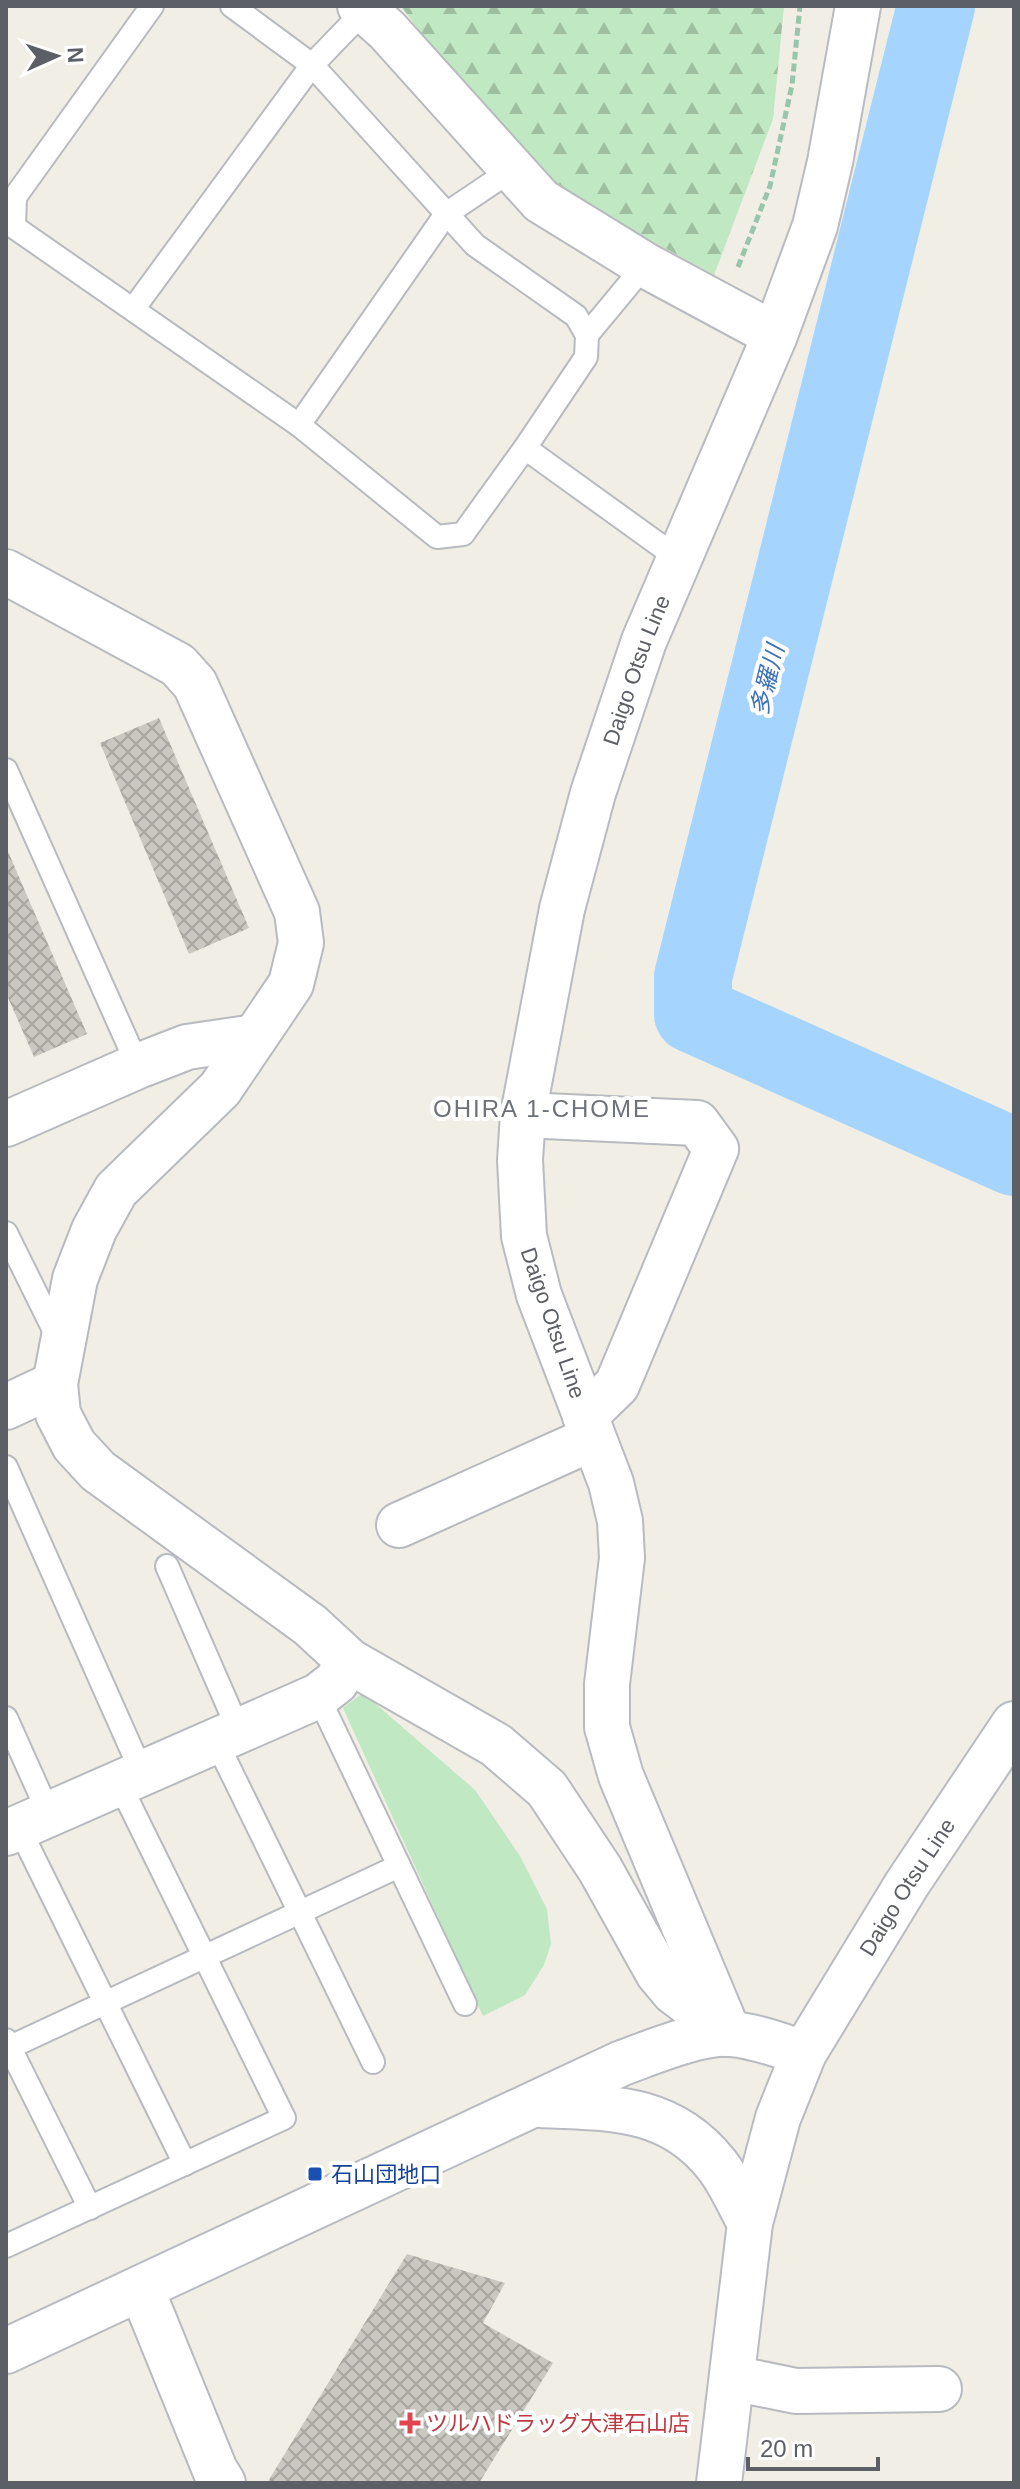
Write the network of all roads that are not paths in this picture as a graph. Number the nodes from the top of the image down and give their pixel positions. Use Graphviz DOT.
graph roads {
  1 [pos="152,6"];
  2 [pos="232,6"];
  3 [pos="858,6"];
  4 [pos="362,8"];
  5 [pos="312,65"];
  6 [pos="513,169"];
  7 [pos="446,214"];
  8 [pos="645,265"];
  9 [pos="134,308"];
  10 [pos="587,335"];
  11 [pos="775,335"];
  12 [pos="299,425"];
  13 [pos="525,448"];
  14 [pos="679,559"];
  15 [pos="6,572"];
  16 [pos="6,770"];
  17 [pos="255,1037"];
  18 [pos="138,1066"];
  19 [pos="523,1115"];
  20 [pos="6,1124"];
  21 [pos="6,1233"];
  22 [pos="59,1365"];
  23 [pos="6,1407"];
  24 [pos="589,1427"];
  25 [pos="6,1467"];
  26 [pos="399,1525"];
  27 [pos="167,1566"];
  28 [pos="349,1661"];
  29 [pos="318,1696"];
  30 [pos="6,1718"];
  31 [pos="1014,1724"];
  32 [pos="228,1736"];
  33 [pos="131,1778"];
  34 [pos="25,1825"];
  35 [pos="399,1866"];
  36 [pos="300,1912"];
  37 [pos="204,1957"];
  38 [pos="106,2003"];
  39 [pos="465,2004"];
  40 [pos="729,2034"];
  41 [pos="7,2046"];
  42 [pos="804,2053"];
  43 [pos="373,2062"];
  44 [pos="532,2105"];
  45 [pos="185,2164"];
  46 [pos="90,2208"];
  47 [pos="750,2223"];
  48 [pos="6,2246"];
  49 [pos="141,2288"];
  50 [pos="6,2351"];
  51 [pos="732,2378"];
  52 [pos="939,2389"];
  53 [pos="223,2483"];
  54 [pos="719,2483"];
  1 -- 9 [label="lane"];
  2 -- 5 [label="lane"];
  3 -- 11 [label="street, Daigo Otsu Line"];
  4 -- 5 [label="lane"];
  4 -- 6 [label="street"];
  5 -- 7 [label="lane"];
  5 -- 9 [label="lane"];
  6 -- 7 [label="lane"];
  6 -- 8 [label="street"];
  7 -- 10 [label="lane"];
  7 -- 12 [label="lane"];
  8 -- 10 [label="lane"];
  8 -- 11 [label="street"];
  9 -- 12 [label="lane"];
  10 -- 13 [label="lane"];
  11 -- 14 [label="street, Daigo Otsu Line"];
  12 -- 13 [label="lane"];
  13 -- 14 [label="lane"];
  14 -- 19 [label="street, Daigo Otsu Line"];
  15 -- 17 [label="street"];
  16 -- 18 [label="lane"];
  17 -- 18 [label="street"];
  17 -- 22 [label="street"];
  18 -- 20 [label="street"];
  19 -- 24 [label="street, Daigo Otsu Line"];
  19 -- 24 [label="street"];
  21 -- 22 [label="lane"];
  22 -- 23 [label="street"];
  22 -- 28 [label="street"];
  24 -- 26 [label="street"];
  24 -- 40 [label="street, Daigo Otsu Line"];
  25 -- 33 [label="lane"];
  27 -- 32 [label="lane"];
  28 -- 29 [label="street"];
  28 -- 40 [label="street"];
  29 -- 32 [label="street"];
  29 -- 35 [label="lane"];
  30 -- 34 [label="lane"];
  31 -- 42 [label="street, Daigo Otsu Line"];
  32 -- 33 [label="street"];
  32 -- 36 [label="lane"];
  33 -- 34 [label="street"];
  33 -- 37 [label="lane"];
  34 -- 38 [label="lane"];
  35 -- 36 [label="lane"];
  35 -- 39 [label="lane"];
  36 -- 37 [label="lane"];
  36 -- 43 [label="lane"];
  37 -- 38 [label="lane"];
  37 -- 45 [label="lane"];
  38 -- 41 [label="lane"];
  38 -- 45 [label="lane"];
  40 -- 42 [label="street"];
  40 -- 44 [label="street"];
  41 -- 46 [label="lane"];
  42 -- 47 [label="street, Daigo Otsu Line"];
  44 -- 47 [label="street"];
  44 -- 49 [label="street"];
  45 -- 46 [label="lane"];
  46 -- 48 [label="lane"];
  47 -- 51 [label="street, Daigo Otsu Line"];
  49 -- 50 [label="street"];
  49 -- 53 [label="street"];
  51 -- 52 [label="street"];
  51 -- 54 [label="street, Daigo Otsu Line"];
}
